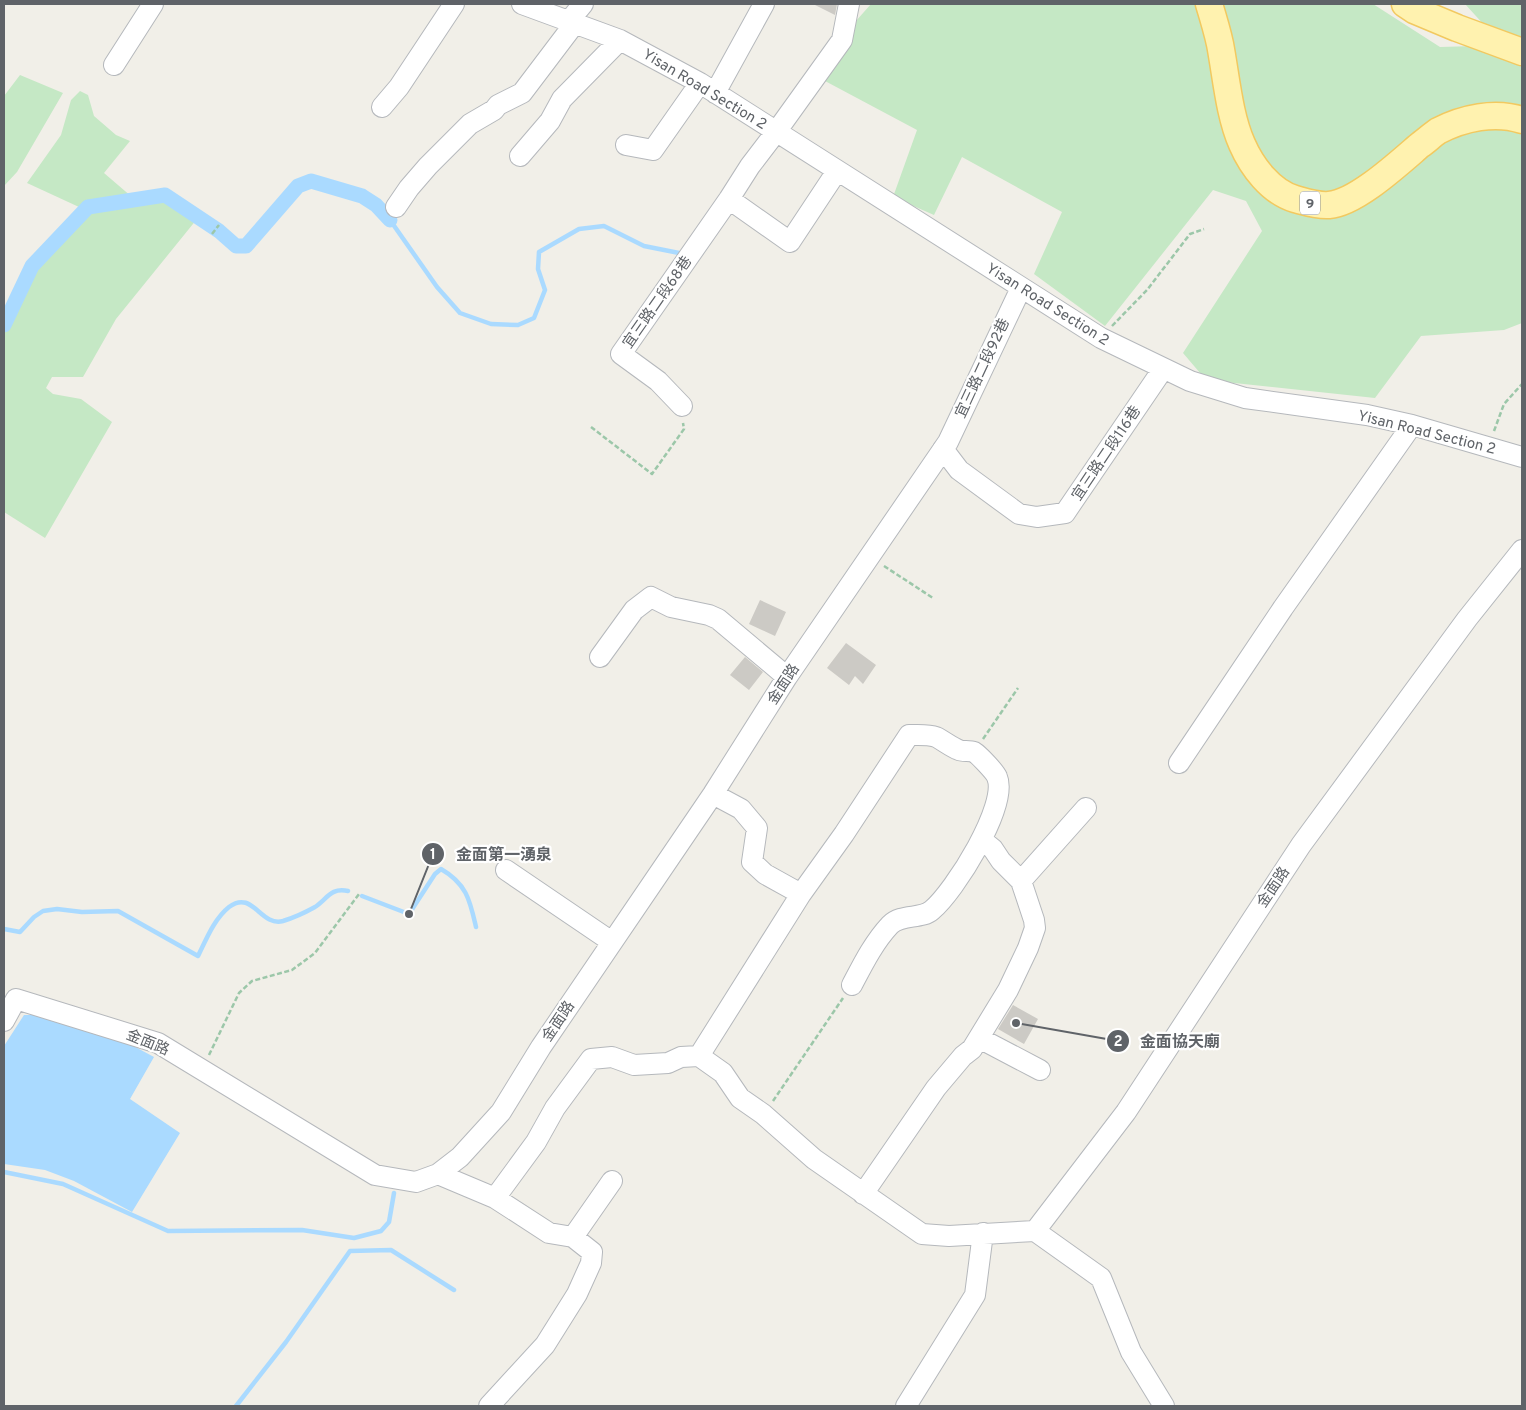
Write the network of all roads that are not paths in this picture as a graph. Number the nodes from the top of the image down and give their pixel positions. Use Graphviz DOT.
graph roads {
  1 [pos="154,4"];
  2 [pos="454,4"];
  3 [pos="522,4"];
  4 [pos="583,4"];
  5 [pos="764,4"];
  6 [pos="849,4"];
  7 [pos="1209,4"];
  8 [pos="1405,4"];
  9 [pos="572,22"];
  10 [pos="620,40"];
  11 [pos="1522,52"];
  12 [pos="114,65"];
  13 [pos="707,88"];
  14 [pos="382,107"];
  15 [pos="1522,120"];
  16 [pos="776,132"];
  17 [pos="626,145"];
  18 [pos="520,156"];
  19 [pos="837,172"];
  20 [pos="729,199"];
  21 [pos="396,207"];
  22 [pos="1021,288"];
  23 [pos="1163,369"];
  24 [pos="682,406"];
  25 [pos="1412,425"];
  26 [pos="943,449"];
  27 [pos="1522,457"];
  28 [pos="1522,550"];
  29 [pos="600,657"];
  30 [pos="787,677"];
  31 [pos="1179,763"];
  32 [pos="713,794"];
  33 [pos="1086,808"];
  34 [pos="982,840"];
  35 [pos="506,870"];
  36 [pos="1021,881"];
  37 [pos="801,894"];
  38 [pos="612,942"];
  39 [pos="852,985"];
  40 [pos="10,996"];
  41 [pos="4,1020"];
  42 [pos="979,1038"];
  43 [pos="699,1056"];
  44 [pos="1040,1070"];
  45 [pos="438,1174"];
  46 [pos="612,1181"];
  47 [pos="863,1194"];
  48 [pos="495,1198"];
  49 [pos="1036,1231"];
  50 [pos="983,1234"];
  51 [pos="573,1237"];
  52 [pos="489,1406"];
  53 [pos="906,1406"];
  54 [pos="1164,1406"];
  1 -- 12 [label="street"];
  2 -- 14 [label="street"];
  3 -- 9 [label="street, Yisan Road Section 2"];
  4 -- 9 [label="street"];
  5 -- 13 [label="street"];
  6 -- 16 [label="street, 宜三路二段68巷"];
  7 -- 15 [label="main road, 9"];
  8 -- 11 [label="main road"];
  9 -- 10 [label="street, Yisan Road Section 2"];
  9 -- 21 [label="street"];
  10 -- 13 [label="street, Yisan Road Section 2"];
  10 -- 18 [label="street"];
  13 -- 16 [label="street, Yisan Road Section 2"];
  13 -- 17 [label="street"];
  16 -- 19 [label="street, Yisan Road Section 2"];
  16 -- 20 [label="street, 宜三路二段68巷"];
  19 -- 20 [label="street"];
  19 -- 22 [label="street, Yisan Road Section 2"];
  20 -- 24 [label="street, 宜三路二段68巷"];
  22 -- 23 [label="street, Yisan Road Section 2"];
  22 -- 26 [label="street, 宜三路二段92巷"];
  23 -- 25 [label="street, Yisan Road Section 2"];
  23 -- 26 [label="street, 宜三路二段116巷"];
  25 -- 27 [label="street, Yisan Road Section 2"];
  25 -- 31 [label="street"];
  26 -- 30 [label="street, 金面路"];
  28 -- 49 [label="street, 金面路"];
  29 -- 30 [label="street"];
  30 -- 32 [label="street, 金面路"];
  32 -- 37 [label="street"];
  32 -- 38 [label="street, 金面路"];
  33 -- 36 [label="street"];
  34 -- 36 [label="street"];
  34 -- 37 [label="street"];
  34 -- 39 [label="street"];
  35 -- 38 [label="street"];
  36 -- 42 [label="street"];
  37 -- 43 [label="street"];
  38 -- 45 [label="street, 金面路"];
  40 -- 41 [label="street, 金面路"];
  40 -- 45 [label="street, 金面路"];
  42 -- 44 [label="street"];
  42 -- 47 [label="street"];
  43 -- 47 [label="street"];
  43 -- 48 [label="street"];
  45 -- 48 [label="street"];
  46 -- 51 [label="street"];
  47 -- 50 [label="street"];
  48 -- 51 [label="street"];
  49 -- 50 [label="street"];
  49 -- 54 [label="street"];
  50 -- 53 [label="street"];
  51 -- 52 [label="street"];
}
